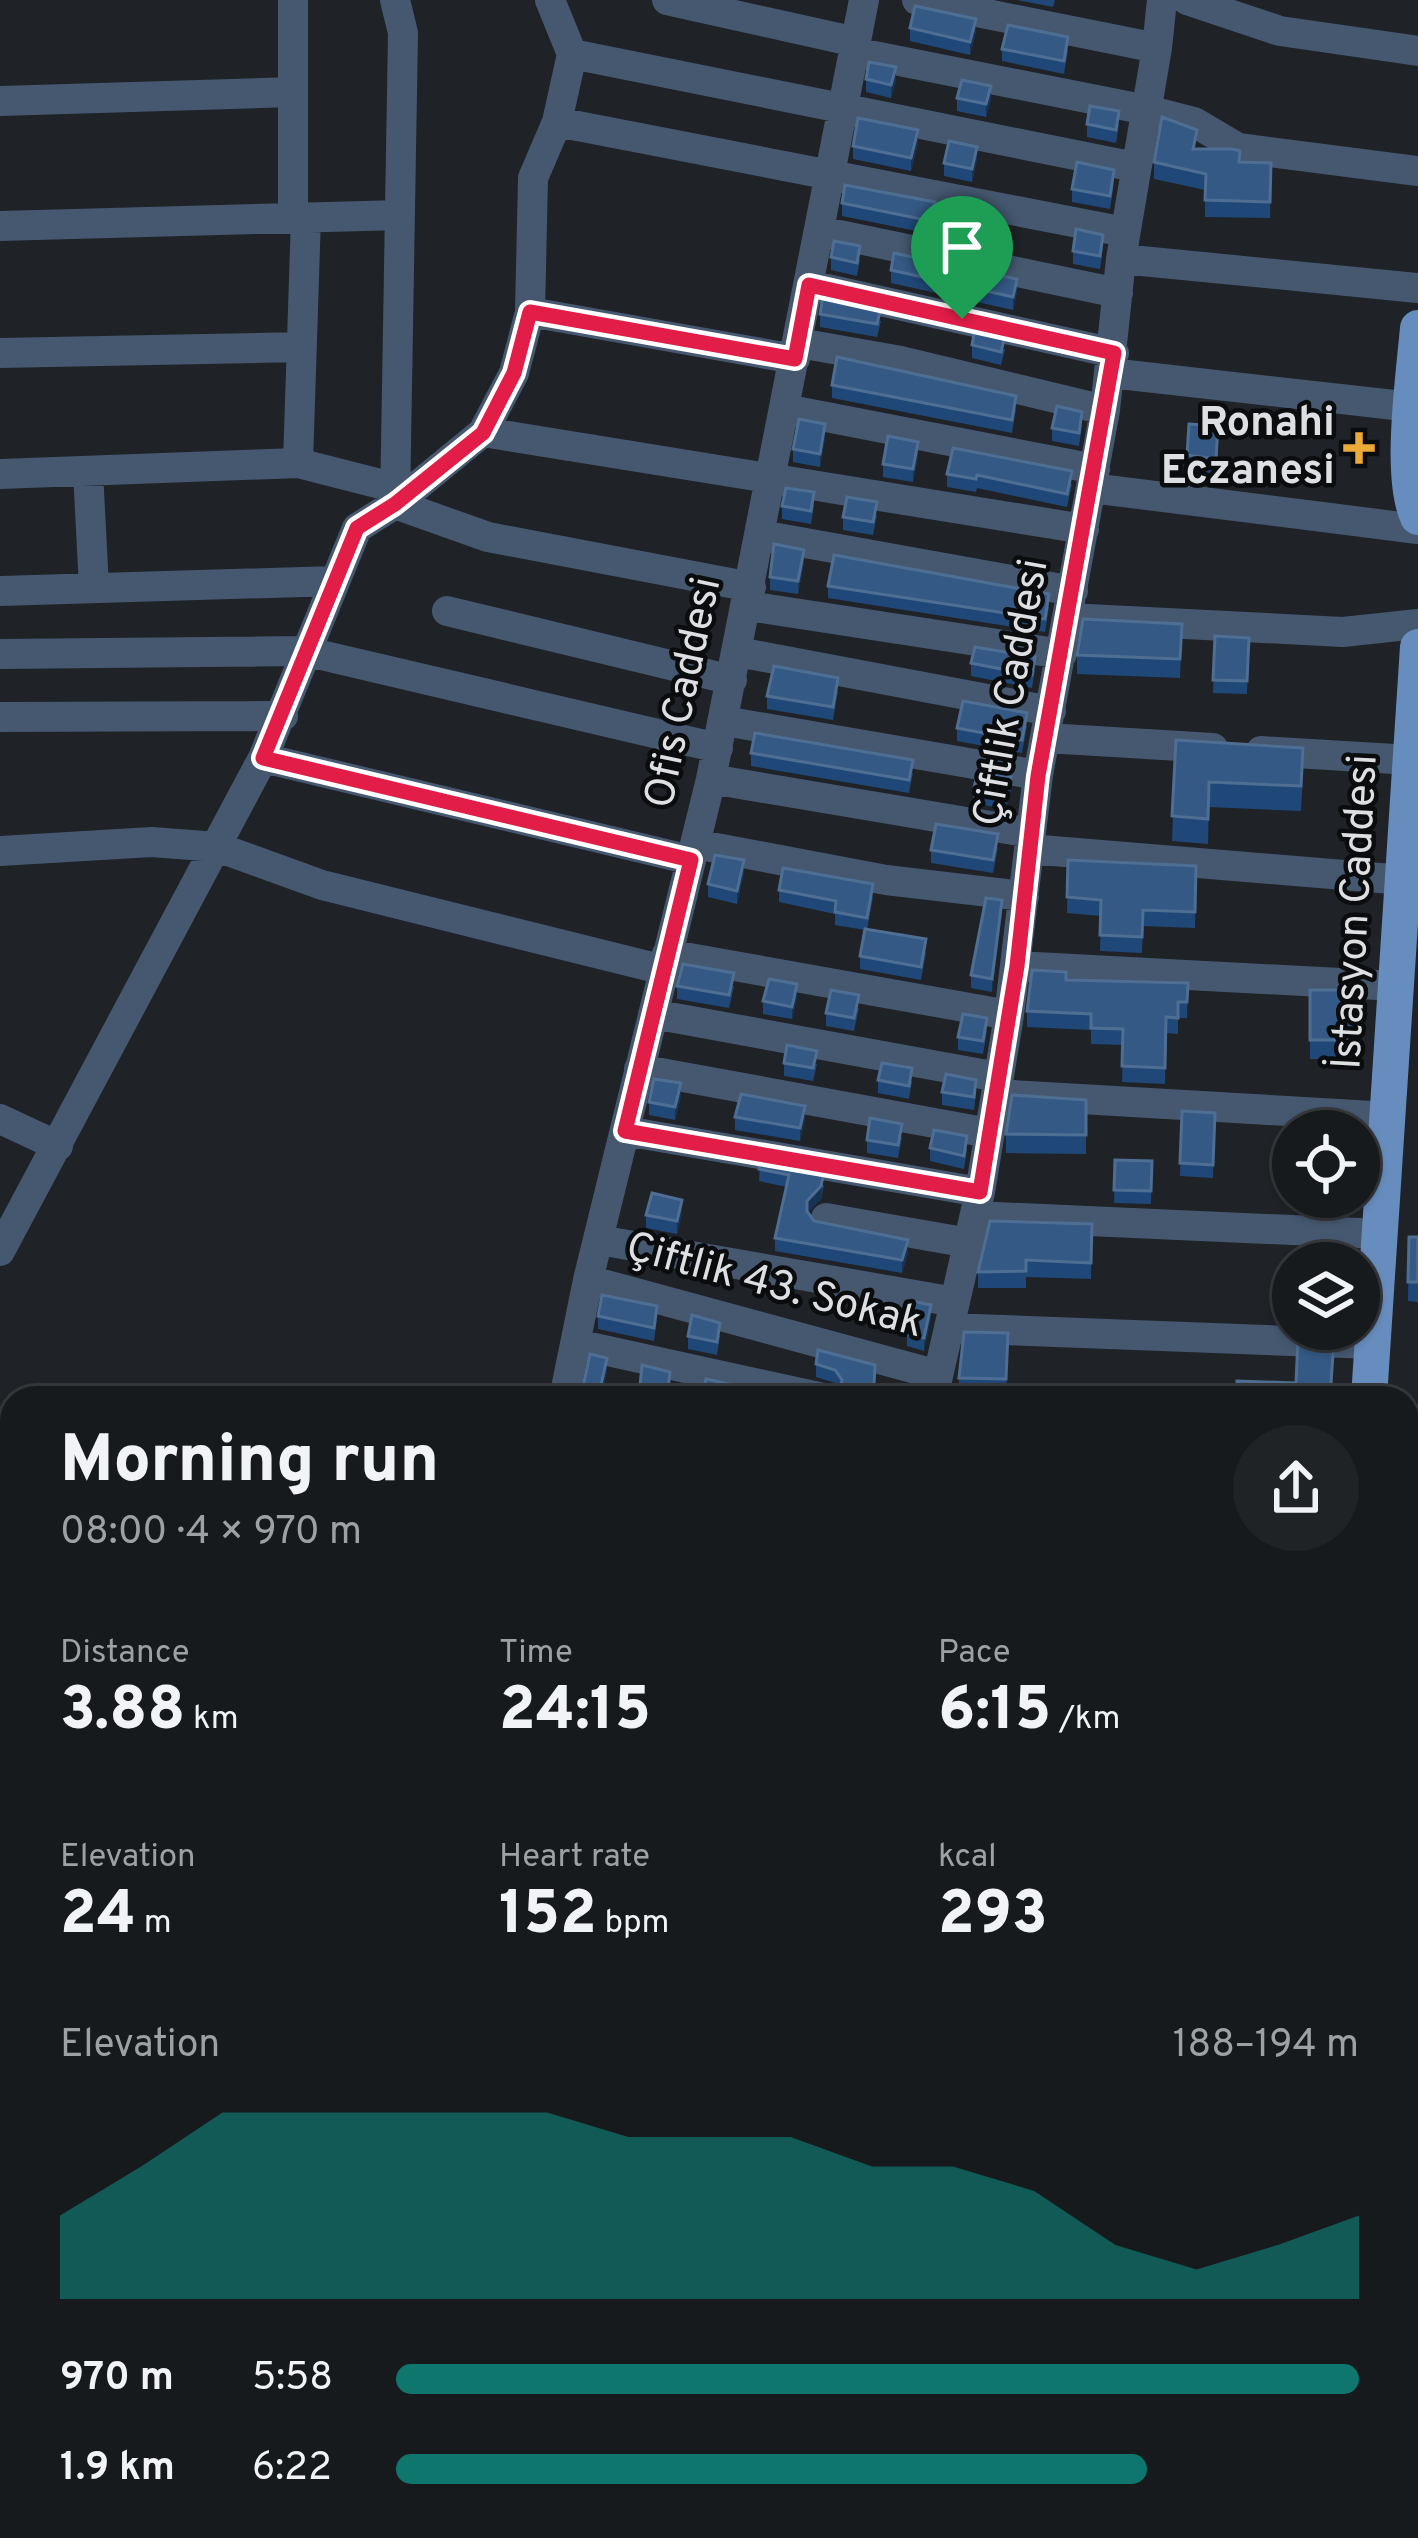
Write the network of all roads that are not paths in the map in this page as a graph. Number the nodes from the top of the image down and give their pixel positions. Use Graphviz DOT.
graph roads {
  1 [pos="293,0"];
  2 [pos="395,0"];
  3 [pos="550,0"];
  4 [pos="667,0"];
  5 [pos="864,0"];
  6 [pos="917,0"];
  7 [pos="1162,0"];
  8 [pos="1187,0"];
  9 [pos="855,47"];
  10 [pos="1157,48"];
  11 [pos="1418,51"];
  12 [pos="572,54"];
  13 [pos="293,92"];
  14 [pos="0,100"];
  15 [pos="1147,110"];
  16 [pos="842,111"];
  17 [pos="557,122"];
  18 [pos="1135,167"];
  19 [pos="1418,171"];
  20 [pos="830,172"];
  21 [pos="400,215"];
  22 [pos="300,218"];
  23 [pos="0,226"];
  24 [pos="820,231"];
  25 [pos="1123,245"];
  26 [pos="809,285"];
  27 [pos="1418,288"];
  28 [pos="1118,293"];
  29 [pos="530,312"];
  30 [pos="1418,328"];
  31 [pos="302,347"];
  32 [pos="797,351"];
  33 [pos="0,353"];
  34 [pos="1112,363"];
  35 [pos="1412,407"];
  36 [pos="785,409"];
  37 [pos="1105,410"];
  38 [pos="483,433"];
  39 [pos="298,463"];
  40 [pos="88,472"];
  41 [pos="0,475"];
  42 [pos="772,476"];
  43 [pos="1093,478"];
  44 [pos="396,496"];
  45 [pos="1418,518"];
  46 [pos="1084,529"];
  47 [pos="1418,529"];
  48 [pos="761,535"];
  49 [pos="335,581"];
  50 [pos="94,586"];
  51 [pos="0,591"];
  52 [pos="749,596"];
  53 [pos="1071,604"];
  54 [pos="447,611"];
  55 [pos="1418,624"];
  56 [pos="304,652"];
  57 [pos="1418,652"];
  58 [pos="0,654"];
  59 [pos="1062,654"];
  60 [pos="735,666"];
  61 [pos="283,716"];
  62 [pos="0,717"];
  63 [pos="1048,724"];
  64 [pos="721,734"];
  65 [pos="263,758"];
  66 [pos="1413,772"];
  67 [pos="1038,776"];
  68 [pos="711,778"];
  69 [pos="1030,841"];
  70 [pos="217,847"];
  71 [pos="0,851"];
  72 [pos="693,852"];
  73 [pos="1408,890"];
  74 [pos="1024,896"];
  75 [pos="665,962"];
  76 [pos="1017,966"];
  77 [pos="1404,1003"];
  78 [pos="653,1014"];
  79 [pos="1010,1015"];
  80 [pos="639,1069"];
  81 [pos="997,1085"];
  82 [pos="0,1119"];
  83 [pos="1399,1125"];
  84 [pos="625,1131"];
  85 [pos="989,1133"];
  86 [pos="58,1146"];
  87 [pos="975,1217"];
  88 [pos="826,1218"];
  89 [pos="1381,1234"];
  90 [pos="599,1240"];
  91 [pos="1380,1246"];
  92 [pos="0,1251"];
  93 [pos="589,1280"];
  94 [pos="952,1315"];
  95 [pos="1272,1338"];
  96 [pos="576,1345"];
  97 [pos="1372,1350"];
  98 [pos="567,1386"];
  99 [pos="767,1386"];
  100 [pos="933,1386"];
  101 [pos="936,1386"];
  102 [pos="1370,1386"];
  1 -- 13 [label="street"];
  2 -- 21 [label="street"];
  3 -- 12 [label="street"];
  4 -- 9 [label="street"];
  5 -- 9 [label="street, Ofis Caddesi"];
  6 -- 10 [label="street"];
  7 -- 10 [label="street, Çiftlik Caddesi"];
  8 -- 11 [label="street"];
  9 -- 15 [label="street"];
  9 -- 16 [label="street, Ofis Caddesi"];
  10 -- 15 [label="street, Çiftlik Caddesi"];
  12 -- 16 [label="street"];
  12 -- 17 [label="street"];
  13 -- 14 [label="street"];
  13 -- 22 [label="street"];
  15 -- 18 [label="street, Çiftlik Caddesi"];
  15 -- 19 [label="street"];
  16 -- 18 [label="street"];
  16 -- 20 [label="street, Ofis Caddesi"];
  17 -- 20 [label="street"];
  17 -- 29 [label="street"];
  18 -- 25 [label="street, Çiftlik Caddesi"];
  20 -- 24 [label="street, Ofis Caddesi"];
  20 -- 25 [label="street"];
  21 -- 22 [label="street"];
  21 -- 44 [label="street"];
  22 -- 23 [label="street"];
  22 -- 31 [label="street"];
  24 -- 26 [label="street, Ofis Caddesi"];
  24 -- 28 [label="street"];
  25 -- 27 [label="street"];
  25 -- 28 [label="street, Çiftlik Caddesi"];
  26 -- 32 [label="street, Ofis Caddesi"];
  26 -- 34 [label="street"];
  28 -- 34 [label="street, Çiftlik Caddesi"];
  29 -- 32 [label="street"];
  29 -- 38 [label="street"];
  30 -- 35 [label="main road"];
  31 -- 33 [label="street"];
  31 -- 39 [label="street"];
  32 -- 36 [label="street, Ofis Caddesi"];
  32 -- 37 [label="street"];
  34 -- 35 [label="street"];
  34 -- 37 [label="street, Çiftlik Caddesi"];
  35 -- 45 [label="main road"];
  36 -- 42 [label="street, Ofis Caddesi"];
  36 -- 43 [label="street"];
  37 -- 43 [label="street, Çiftlik Caddesi"];
  38 -- 42 [label="street"];
  38 -- 44 [label="street"];
  39 -- 40 [label="street"];
  39 -- 44 [label="street"];
  40 -- 41 [label="street"];
  40 -- 50 [label="street"];
  42 -- 46 [label="street"];
  42 -- 48 [label="street, Ofis Caddesi"];
  43 -- 46 [label="street, Çiftlik Caddesi"];
  43 -- 47 [label="street"];
  44 -- 49 [label="street"];
  44 -- 52 [label="street"];
  46 -- 53 [label="street, Çiftlik Caddesi"];
  48 -- 52 [label="street, Ofis Caddesi"];
  48 -- 53 [label="street"];
  49 -- 50 [label="street"];
  49 -- 56 [label="street"];
  50 -- 51 [label="street"];
  52 -- 59 [label="street"];
  52 -- 60 [label="street, Ofis Caddesi"];
  53 -- 55 [label="street"];
  53 -- 59 [label="street, Çiftlik Caddesi"];
  54 -- 60 [label="street"];
  56 -- 58 [label="street"];
  56 -- 61 [label="street"];
  56 -- 64 [label="street"];
  57 -- 66 [label="main road, İstasyon Caddesi"];
  59 -- 63 [label="street, Çiftlik Caddesi"];
  60 -- 63 [label="street"];
  60 -- 64 [label="street, Ofis Caddesi"];
  61 -- 62 [label="street"];
  61 -- 65 [label="street"];
  63 -- 66 [label="street"];
  63 -- 67 [label="street, Çiftlik Caddesi"];
  64 -- 67 [label="street"];
  64 -- 68 [label="street, Ofis Caddesi"];
  65 -- 70 [label="street"];
  65 -- 72 [label="street"];
  66 -- 73 [label="main road, İstasyon Caddesi"];
  67 -- 69 [label="street, Çiftlik Caddesi"];
  68 -- 69 [label="street"];
  68 -- 72 [label="street, Ofis Caddesi"];
  69 -- 73 [label="street"];
  69 -- 74 [label="street, Çiftlik Caddesi"];
  70 -- 71 [label="street"];
  70 -- 75 [label="street"];
  70 -- 86 [label="street"];
  72 -- 74 [label="street"];
  72 -- 75 [label="street, Ofis Caddesi"];
  73 -- 77 [label="main road, İstasyon Caddesi"];
  74 -- 76 [label="street, Çiftlik Caddesi"];
  75 -- 78 [label="street, Ofis Caddesi"];
  75 -- 79 [label="street"];
  76 -- 77 [label="street"];
  76 -- 79 [label="street, Çiftlik Caddesi"];
  77 -- 83 [label="main road, İstasyon Caddesi"];
  78 -- 80 [label="street, Ofis Caddesi"];
  78 -- 81 [label="street"];
  79 -- 81 [label="street, Çiftlik Caddesi"];
  80 -- 84 [label="street, Ofis Caddesi"];
  80 -- 85 [label="street"];
  81 -- 83 [label="street"];
  81 -- 85 [label="street, Çiftlik Caddesi"];
  82 -- 86 [label="street"];
  83 -- 89 [label="main road, İstasyon Caddesi"];
  84 -- 87 [label="street"];
  84 -- 90 [label="street, Ofis Caddesi"];
  85 -- 87 [label="street, Çiftlik Caddesi"];
  86 -- 92 [label="street"];
  87 -- 88 [label="street"];
  87 -- 89 [label="street"];
  87 -- 94 [label="street, Çiftlik Caddesi"];
  89 -- 91 [label="main road, İstasyon Caddesi"];
  90 -- 93 [label="street, Ofis Caddesi"];
  90 -- 94 [label="street"];
  93 -- 96 [label="street, Ofis Caddesi"];
  93 -- 100 [label="street, Çiftlik 43. Sokak"];
  94 -- 95 [label="street"];
  94 -- 101 [label="street, Çiftlik Caddesi"];
  96 -- 98 [label="street, Ofis Caddesi"];
  96 -- 99 [label="street"];
  97 -- 102 [label="main road, İstasyon Caddesi"];
}
